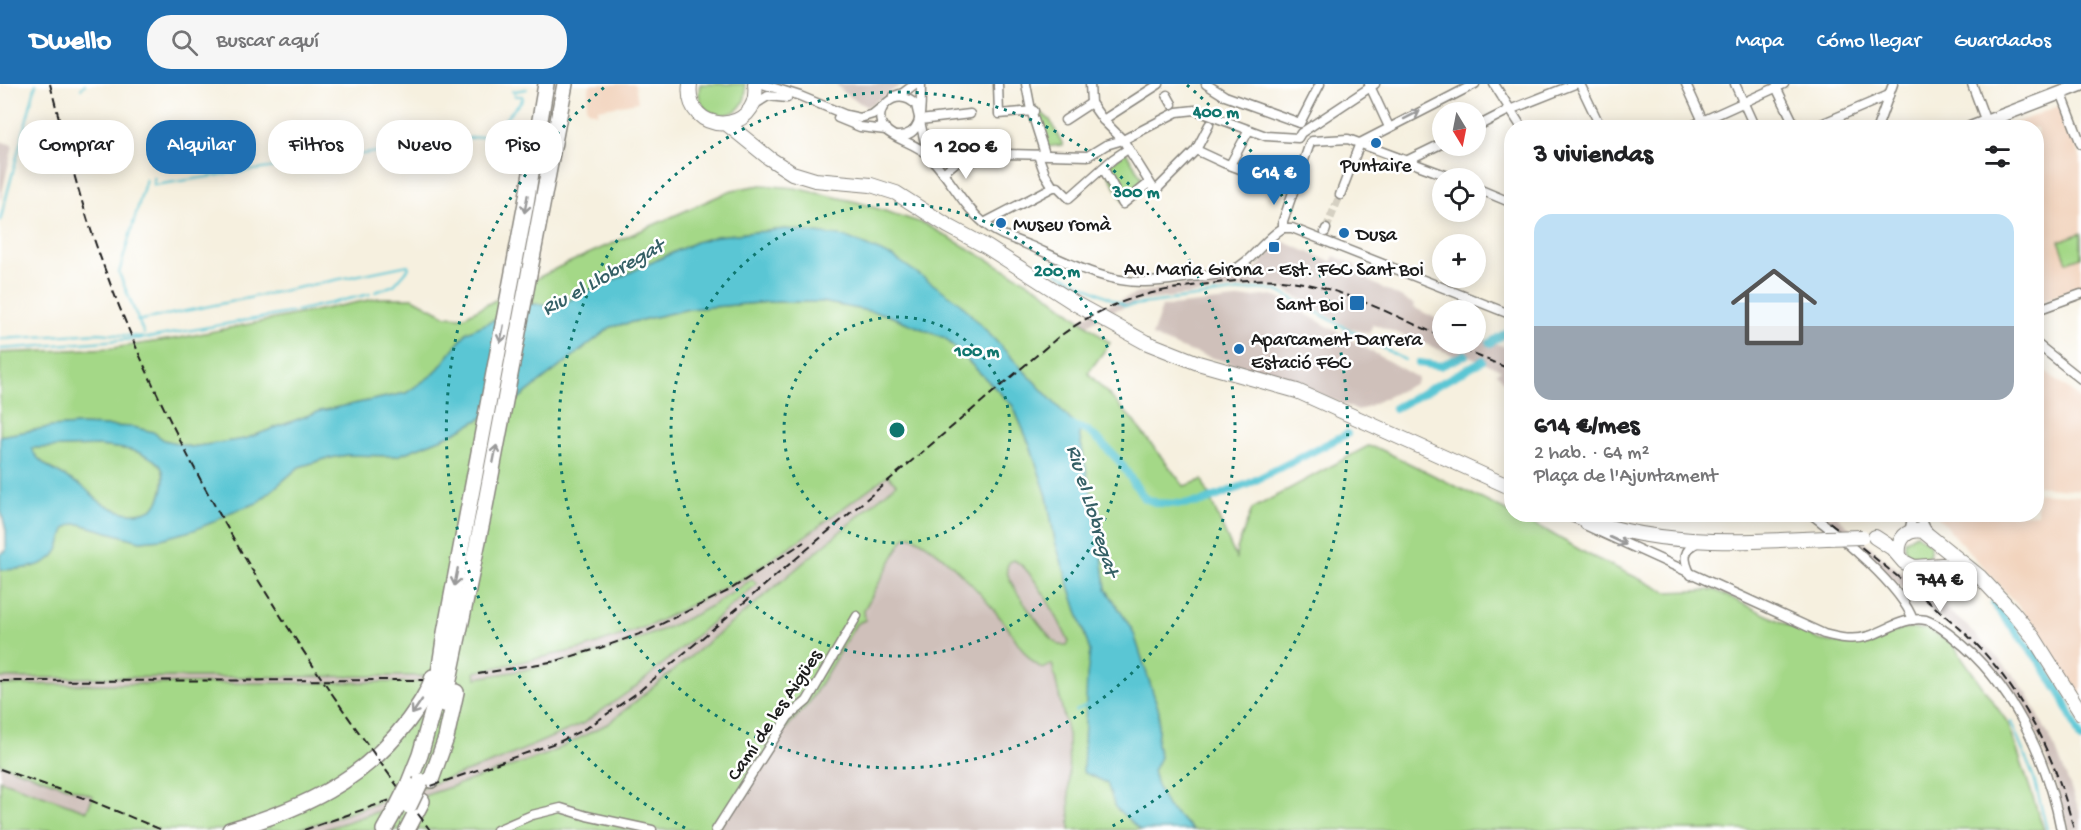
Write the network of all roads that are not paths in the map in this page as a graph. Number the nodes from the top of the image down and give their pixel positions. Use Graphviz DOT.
graph roads {
  1 [pos="546,84"];
  2 [pos="566,84"];
  3 [pos="690,84"];
  4 [pos="755,84"];
  5 [pos="762,84"];
  6 [pos="915,84"];
  7 [pos="921,84"];
  8 [pos="998,84"];
  9 [pos="1026,84"];
  10 [pos="1090,84"];
  11 [pos="1206,84"];
  12 [pos="1474,84"];
  13 [pos="1494,84"];
  14 [pos="1575,84"];
  15 [pos="1580,84"];
  16 [pos="1686,84"];
  17 [pos="1735,84"];
  18 [pos="1893,84"];
  19 [pos="1972,84"];
  20 [pos="1316,85"];
  21 [pos="1372,85"];
  22 [pos="2081,85"];
  23 [pos="1780,86"];
  24 [pos="1163,87"];
  25 [pos="2061,92"];
  26 [pos="1889,95"];
  27 [pos="888,102"];
  28 [pos="1743,102"];
  29 [pos="1091,103"];
  30 [pos="1173,104"];
  31 [pos="750,109"];
  32 [pos="1034,111"];
  33 [pos="1510,111"];
  34 [pos="970,114"];
  35 [pos="920,118"];
  36 [pos="1102,119"];
  37 [pos="1065,120"];
  38 [pos="1518,120"];
  39 [pos="1597,120"];
  40 [pos="1703,120"];
  41 [pos="1712,120"];
  42 [pos="1751,120"];
  43 [pos="1793,120"];
  44 [pos="1831,120"];
  45 [pos="1880,120"];
  46 [pos="1985,120"];
  47 [pos="1991,120"];
  48 [pos="1486,122"];
  49 [pos="1300,123"];
  50 [pos="727,124"];
  51 [pos="1209,125"];
  52 [pos="1389,127"];
  53 [pos="886,130"];
  54 [pos="1249,130"];
  55 [pos="1301,133"];
  56 [pos="897,136"];
  57 [pos="1125,139"];
  58 [pos="1310,143"];
  59 [pos="1360,143"];
  60 [pos="751,144"];
  61 [pos="2081,144"];
  62 [pos="1432,148"];
  63 [pos="1128,150"];
  64 [pos="1196,150"];
  65 [pos="1042,154"];
  66 [pos="928,155"];
  67 [pos="1408,160"];
  68 [pos="1230,165"];
  69 [pos="1103,168"];
  70 [pos="1432,170"];
  71 [pos="943,173"];
  72 [pos="1149,183"];
  73 [pos="1053,186"];
  74 [pos="1294,189"];
  75 [pos="1486,192"];
  76 [pos="1340,195"];
  77 [pos="1504,200"];
  78 [pos="984,223"];
  79 [pos="1283,228"];
  80 [pos="2081,294"];
  81 [pos="2044,307"];
  82 [pos="1504,312"];
  83 [pos="2044,350"];
  84 [pos="2081,379"];
  85 [pos="1504,484"];
  86 [pos="1585,522"];
  87 [pos="1599,522"];
  88 [pos="1822,522"];
  89 [pos="1911,522"];
  90 [pos="1923,522"];
  91 [pos="1908,533"];
  92 [pos="1931,536"];
  93 [pos="1869,537"];
  94 [pos="1701,541"];
  95 [pos="1899,555"];
  96 [pos="1923,566"];
  97 [pos="1970,570"];
  98 [pos="1691,575"];
  99 [pos="856,616"];
  100 [pos="1913,620"];
  101 [pos="445,633"];
  102 [pos="2081,714"];
  103 [pos="420,782"];
  104 [pos="409,805"];
  105 [pos="230,830"];
  106 [pos="384,830"];
  107 [pos="398,830"];
  108 [pos="407,830"];
  109 [pos="497,830"];
  110 [pos="652,830"];
  111 [pos="716,830"];
  112 [pos="2061,830"];
  1 -- 101 [label="highway, one-way"];
  103 -- 2 [label="highway, one-way"];
  3 -- 50 [label="main road"];
  4 -- 31 [label="main road"];
  5 -- 27 [label="street"];
  6 -- 27 [label="street"];
  7 -- 35 [label="street"];
  8 -- 32 [label="street"];
  9 -- 32 [label="street"];
  10 -- 29 [label="street"];
  11 -- 49 [label="street"];
  52 -- 12 [label="street, one-way"];
  13 -- 33 [label="street"];
  14 -- 33 [label="street"];
  15 -- 39 [label="street"];
  16 -- 40 [label="street"];
  17 -- 28 [label="street"];
  18 -- 26 [label="street"];
  19 -- 46 [label="street"];
  20 -- 49 [label="street"];
  21 -- 52 [label="street"];
  21 -- 55 [label="street"];
  22 -- 25 [label="street"];
  23 -- 28 [label="street"];
  23 -- 43 [label="street"];
  24 -- 30 [label="street"];
  24 -- 36 [label="street"];
  25 -- 47 [label="street"];
  25 -- 61 [label="street"];
  26 -- 44 [label="street"];
  26 -- 45 [label="street"];
  27 -- 35 [label="street"];
  27 -- 53 [label="street"];
  28 -- 41 [label="street"];
  28 -- 42 [label="street"];
  29 -- 36 [label="street"];
  29 -- 37 [label="street"];
  31 -- 50 [label="main road"];
  31 -- 53 [label="street"];
  31 -- 60 [label="main road"];
  32 -- 65 [label="street"];
  33 -- 38 [label="street"];
  33 -- 48 [label="street"];
  34 -- 35 [label="street"];
  35 -- 56 [label="street"];
  35 -- 66 [label="street"];
  36 -- 57 [label="street"];
  49 -- 55 [label="street"];
  50 -- 60 [label="main road"];
  51 -- 64 [label="street"];
  52 -- 59 [label="street"];
  53 -- 56 [label="street"];
  54 -- 55 [label="street"];
  54 -- 57 [label="street"];
  54 -- 68 [label="street"];
  55 -- 58 [label="street"];
  56 -- 66 [label="street"];
  57 -- 63 [label="street"];
  57 -- 65 [label="street"];
  58 -- 59 [label="street"];
  58 -- 74 [label="street"];
  59 -- 67 [label="street"];
  59 -- 76 [label="street"];
  60 -- 85 [label="main road"];
  62 -- 67 [label="street"];
  63 -- 69 [label="street"];
  63 -- 72 [label="street"];
  64 -- 68 [label="street"];
  64 -- 72 [label="street"];
  65 -- 71 [label="street"];
  65 -- 73 [label="street"];
  66 -- 71 [label="street"];
  67 -- 70 [label="street"];
  68 -- 74 [label="street"];
  69 -- 72 [label="street"];
  69 -- 73 [label="street"];
  71 -- 78 [label="street"];
  73 -- 78 [label="street"];
  74 -- 79 [label="street"];
  75 -- 77 [label="street"];
  78 -- 79 [label="street"];
  79 -- 82 [label="street"];
  80 -- 81 [label="street"];
  83 -- 84 [label="street"];
  86 -- 98 [label="street, one-way"];
  87 -- 94 [label="main road"];
  88 -- 100 [label="street"];
  89 -- 91 [label="street"];
  90 -- 92 [label="street"];
  91 -- 92 [label="main road"];
  91 -- 93 [label="main road"];
  91 -- 95 [label="main road"];
  92 -- 96 [label="main road"];
  92 -- 97 [label="main road"];
  93 -- 94 [label="main road, bridge"];
  93 -- 95 [label="main road"];
  94 -- 98 [label="street"];
  95 -- 96 [label="main road"];
  96 -- 97 [label="main road"];
  97 -- 102 [label="main road"];
  98 -- 100 [label="street"];
  99 -- 111 [label="street, Camí de les Aigües"];
  100 -- 112 [label="street"];
  101 -- 103 [label="highway"];
  101 -- 105 [label="highway, one-way"];
  103 -- 104 [label="highway, bridge"];
  103 -- 104 [label="highway"];
  104 -- 106 [label="highway"];
  104 -- 107 [label="highway"];
  104 -- 108 [label="highway"];
  109 -- 110 [label="street"];
}
